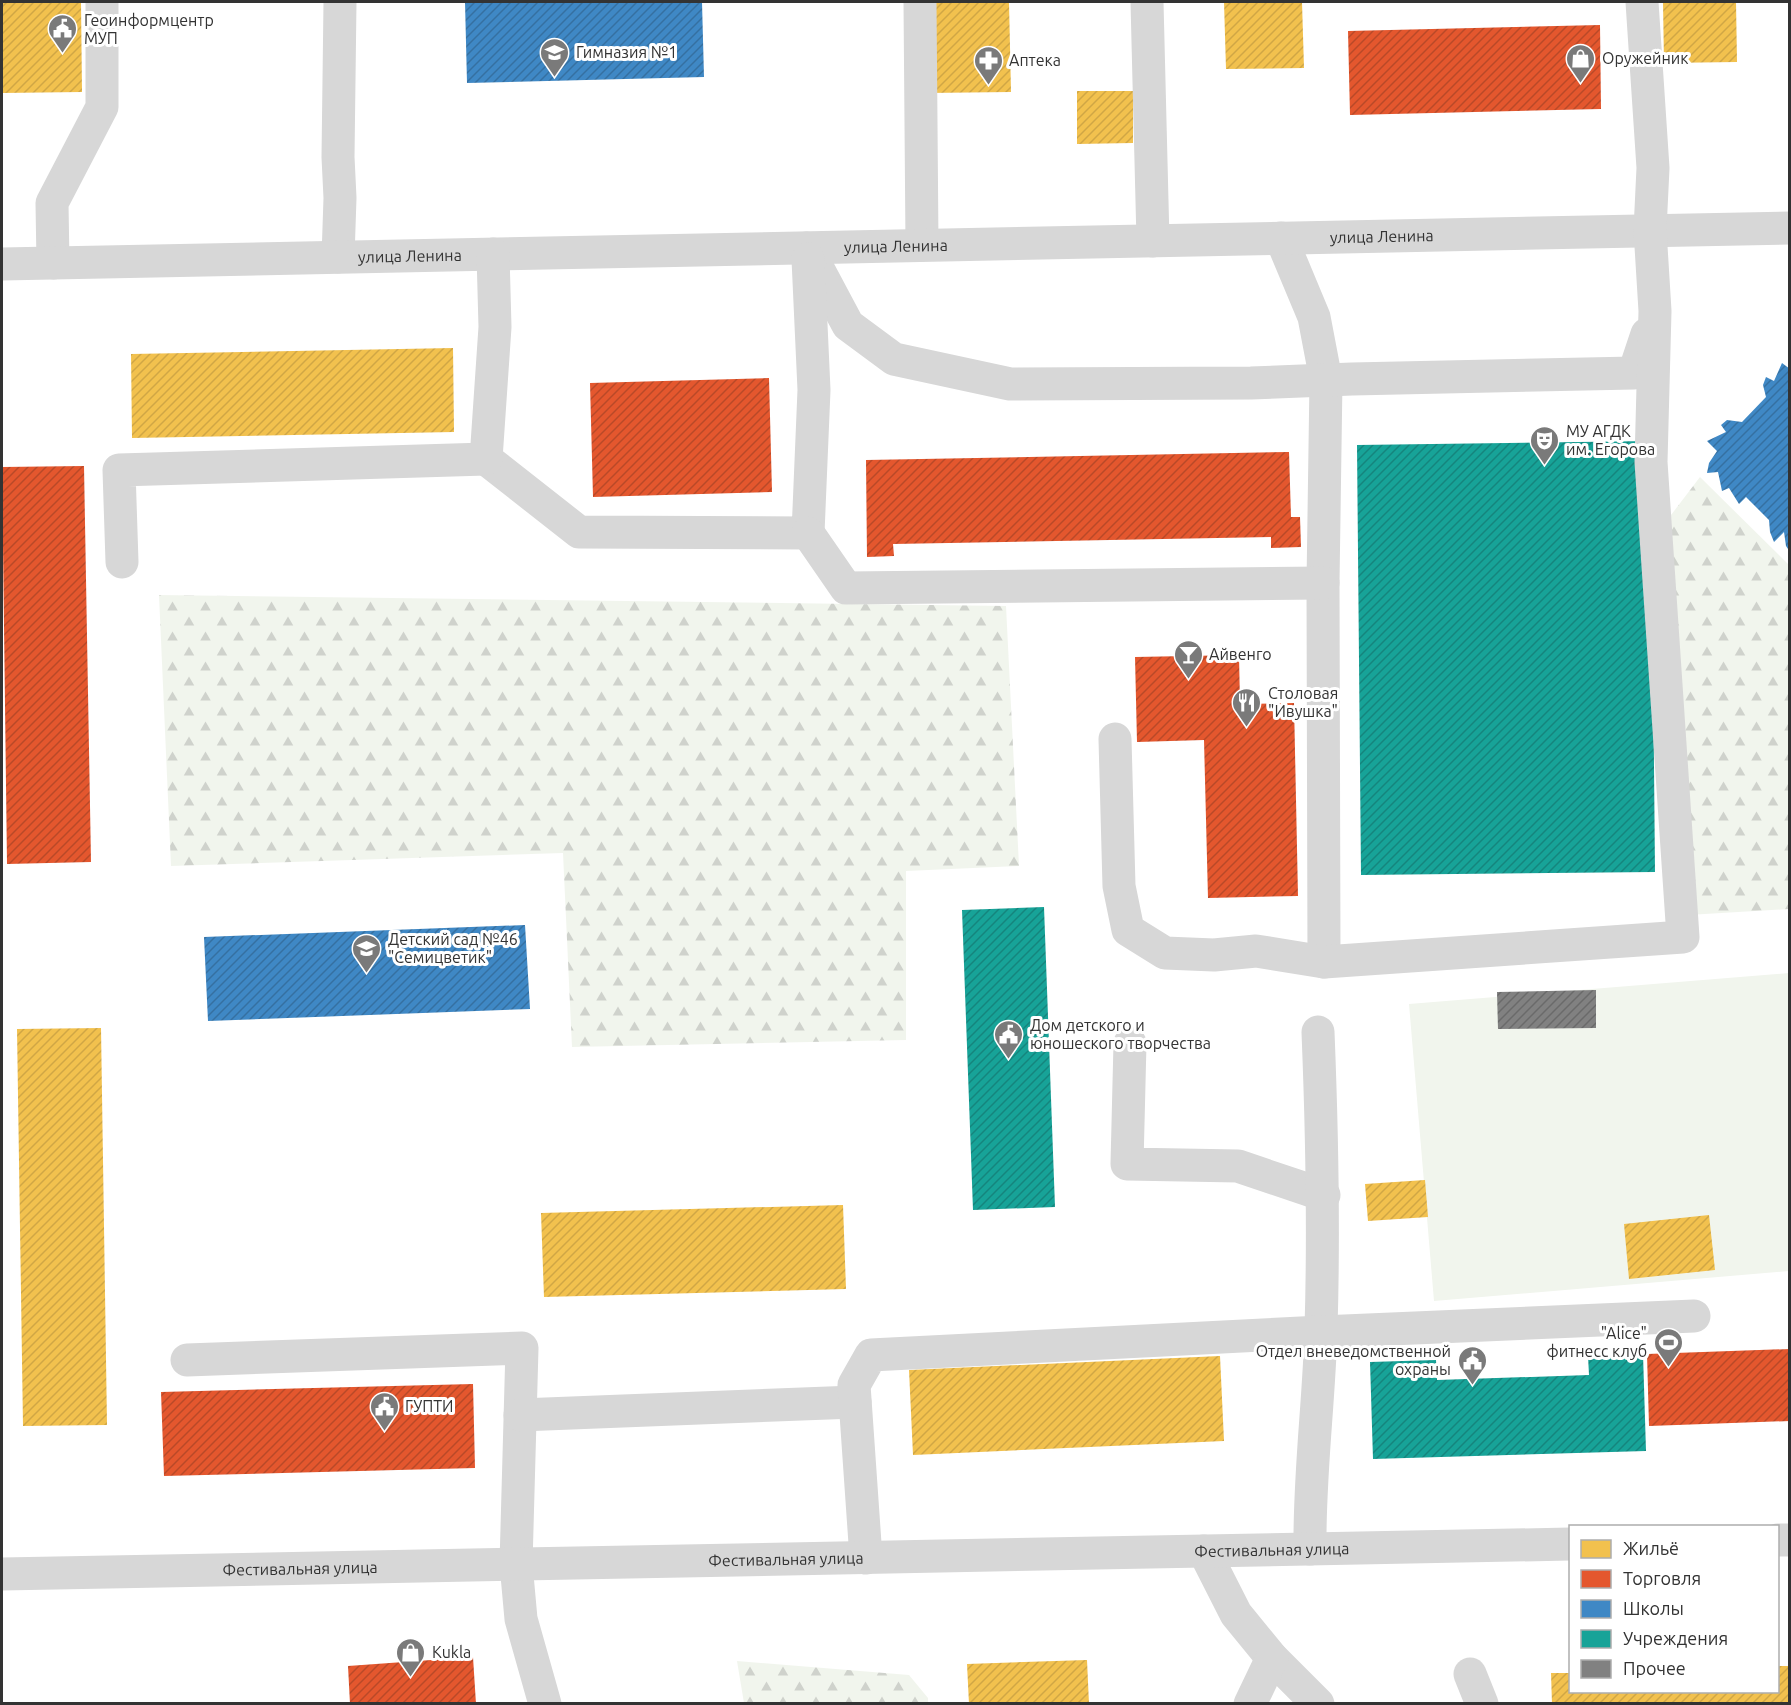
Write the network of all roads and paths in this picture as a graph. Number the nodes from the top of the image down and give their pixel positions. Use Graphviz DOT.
graph roads {
  1 [pos="102,2"];
  2 [pos="340,2"];
  3 [pos="920,2"];
  4 [pos="1147,2"];
  5 [pos="1642,2"];
  6 [pos="1790,228"];
  7 [pos="1650,230"];
  8 [pos="1281,238"];
  9 [pos="1153,241"];
  10 [pos="922,245"];
  11 [pos="807,248"];
  12 [pos="493,254"];
  13 [pos="338,257"];
  14 [pos="53,263"];
  15 [pos="2,264"];
  16 [pos="1655,311"];
  17 [pos="1326,380"];
  18 [pos="486,459"];
  19 [pos="808,533"];
  20 [pos="122,562"];
  21 [pos="1323,583"];
  22 [pos="1115,740"];
  23 [pos="1324,962"];
  24 [pos="1318,1032"];
  25 [pos="1130,1044"];
  26 [pos="1324,1195"];
  27 [pos="1694,1317"];
  28 [pos="1321,1332"];
  29 [pos="187,1360"];
  30 [pos="855,1402"];
  31 [pos="520,1415"];
  32 [pos="1569,1544"];
  33 [pos="1310,1549"];
  34 [pos="1204,1551"];
  35 [pos="866,1557"];
  36 [pos="516,1564"];
  37 [pos="2,1574"];
  38 [pos="1272,1659"];
  39 [pos="545,1704"];
  40 [pos="1250,1704"];
  41 [pos="1318,1704"];
  1 -- 14 [label="street"];
  2 -- 13 [label="street"];
  3 -- 10 [label="street"];
  4 -- 9 [label="street"];
  5 -- 7 [label="street"];
  6 -- 7 [label="street, улица Ленина"];
  7 -- 8 [label="street, улица Ленина"];
  7 -- 16 [label="street"];
  8 -- 9 [label="street, улица Ленина"];
  8 -- 17 [label="street"];
  9 -- 10 [label="street, улица Ленина"];
  10 -- 11 [label="street, улица Ленина"];
  11 -- 12 [label="street, улица Ленина"];
  11 -- 17 [label="street"];
  11 -- 19 [label="street"];
  12 -- 13 [label="street, улица Ленина"];
  12 -- 18 [label="street"];
  13 -- 14 [label="street, улица Ленина"];
  14 -- 15 [label="street, улица Ленина"];
  16 -- 17 [label="street"];
  16 -- 23 [label="street"];
  17 -- 21 [label="street"];
  18 -- 19 [label="street"];
  18 -- 20 [label="street"];
  19 -- 21 [label="street"];
  21 -- 23 [label="street"];
  22 -- 23 [label="street"];
  24 -- 26 [label="street"];
  25 -- 26 [label="street"];
  26 -- 28 [label="street"];
  27 -- 28 [label="street"];
  28 -- 30 [label="street"];
  28 -- 33 [label="street"];
  29 -- 31 [label="street"];
  30 -- 31 [label="street"];
  30 -- 35 [label="street"];
  31 -- 36 [label="street"];
  32 -- 33 [label="street, Фестивальная улица"];
  33 -- 34 [label="street, Фестивальная улица"];
  34 -- 35 [label="street, Фестивальная улица"];
  34 -- 38 [label="street"];
  35 -- 36 [label="street, Фестивальная улица"];
  36 -- 37 [label="street, Фестивальная улица"];
  36 -- 39 [label="street"];
  38 -- 40 [label="street"];
  38 -- 41 [label="street"];
}
